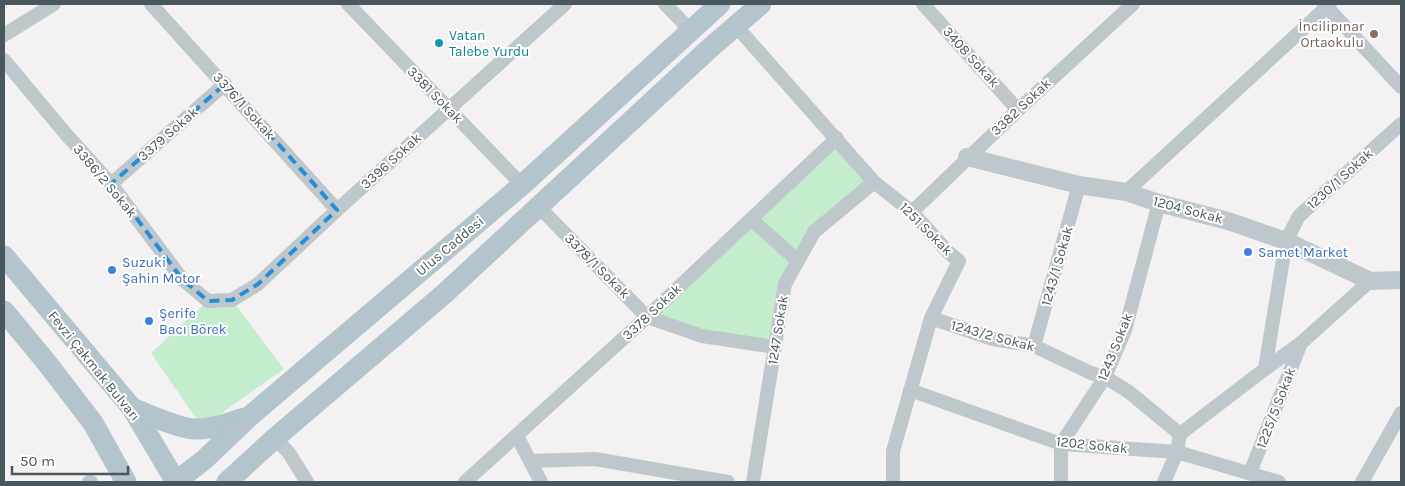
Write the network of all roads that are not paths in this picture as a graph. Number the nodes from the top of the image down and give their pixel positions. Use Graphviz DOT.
graph roads {
  1 [pos="54,4"];
  2 [pos="151,4"];
  3 [pos="348,4"];
  4 [pos="566,4"];
  5 [pos="665,4"];
  6 [pos="720,4"];
  7 [pos="761,4"];
  8 [pos="923,4"];
  9 [pos="1134,4"];
  10 [pos="1327,5"];
  11 [pos="736,26"];
  12 [pos="691,31"];
  13 [pos="4,35"];
  14 [pos="4,60"];
  15 [pos="225,84"];
  16 [pos="1401,87"];
  17 [pos="449,110"];
  18 [pos="1018,110"];
  19 [pos="1401,124"];
  20 [pos="838,138"];
  21 [pos="968,157"];
  22 [pos="874,182"];
  23 [pos="111,184"];
  24 [pos="522,185"];
  25 [pos="1079,185"];
  26 [pos="1126,192"];
  27 [pos="1159,204"];
  28 [pos="538,206"];
  29 [pos="337,210"];
  30 [pos="912,212"];
  31 [pos="751,219"];
  32 [pos="1286,241"];
  33 [pos="4,256"];
  34 [pos="798,261"];
  35 [pos="1401,280"];
  36 [pos="1370,281"];
  37 [pos="208,301"];
  38 [pos="4,311"];
  39 [pos="647,317"];
  40 [pos="931,318"];
  41 [pos="1301,343"];
  42 [pos="1034,346"];
  43 [pos="775,347"];
  44 [pos="1265,368"];
  45 [pos="1104,377"];
  46 [pos="910,390"];
  47 [pos="132,408"];
  48 [pos="1401,413"];
  49 [pos="250,416"];
  50 [pos="1180,434"];
  51 [pos="516,436"];
  52 [pos="271,441"];
  53 [pos="1061,444"];
  54 [pos="1177,452"];
  55 [pos="531,461"];
  56 [pos="1250,473"];
  57 [pos="126,482"];
  58 [pos="175,482"];
  59 [pos="227,482"];
  60 [pos="246,482"];
  61 [pos="307,482"];
  62 [pos="465,482"];
  63 [pos="541,482"];
  64 [pos="728,482"];
  65 [pos="753,482"];
  66 [pos="893,482"];
  67 [pos="1061,482"];
  68 [pos="1164,482"];
  69 [pos="1279,482"];
  70 [pos="1362,482"];
  1 -- 13 [label="street"];
  2 -- 15 [label="street, 3376/1 Sokak"];
  3 -- 17 [label="street, 3381 Sokak"];
  4 -- 17 [label="street, 3396 Sokak"];
  5 -- 12 [label="street"];
  6 -- 12 [label="main road, Ulus Caddesi"];
  7 -- 11 [label="main road, Ulus Caddesi"];
  8 -- 18 [label="street, 3408 Sokak"];
  9 -- 18 [label="street, 3382 Sokak"];
  10 -- 16 [label="street"];
  10 -- 26 [label="street"];
  11 -- 20 [label="street, 1251 Sokak"];
  11 -- 28 [label="main road, Ulus Caddesi"];
  12 -- 24 [label="main road, Ulus Caddesi"];
  14 -- 23 [label="street, 3386/2 Sokak"];
  15 -- 23 [label="street, 3379 Sokak"];
  15 -- 29 [label="street, 3376/1 Sokak"];
  17 -- 24 [label="street, 3381 Sokak"];
  17 -- 29 [label="street, 3396 Sokak"];
  18 -- 21 [label="street, 3382 Sokak"];
  19 -- 32 [label="street, 1230/1 Sokak"];
  20 -- 22 [label="street, 1251 Sokak"];
  20 -- 31 [label="street, 3378 Sokak"];
  21 -- 25 [label="street, 1204 Sokak"];
  21 -- 30 [label="street, 3382 Sokak"];
  22 -- 30 [label="street, 1251 Sokak"];
  22 -- 34 [label="street, 1247 Sokak"];
  23 -- 37 [label="street, 3386/2 Sokak"];
  24 -- 49 [label="main road, Ulus Caddesi"];
  25 -- 26 [label="street, 1204 Sokak"];
  25 -- 42 [label="street, 1243/1 Sokak"];
  26 -- 27 [label="street, 1204 Sokak"];
  27 -- 32 [label="street, 1204 Sokak"];
  27 -- 45 [label="street, 1243 Sokak"];
  28 -- 39 [label="street, 3378/1 Sokak"];
  28 -- 52 [label="main road, Ulus Caddesi"];
  29 -- 37 [label="street, 3396 Sokak"];
  30 -- 40 [label="street, 1251 Sokak"];
  31 -- 34 [label="street"];
  31 -- 39 [label="street, 3378 Sokak"];
  32 -- 36 [label="street, 1204 Sokak"];
  32 -- 44 [label="street, 1225/5 Sokak"];
  33 -- 47 [label="main road, Fevzi Çakmak Bulvarı"];
  34 -- 43 [label="street, 1247 Sokak"];
  35 -- 36 [label="street, 1204 Sokak"];
  36 -- 41 [label="street, 1225/5 Sokak"];
  38 -- 57 [label="main road"];
  39 -- 43 [label="street, 3378/1 Sokak"];
  39 -- 51 [label="street, 3378 Sokak"];
  40 -- 42 [label="street, 1243/2 Sokak"];
  40 -- 46 [label="street, 1251 Sokak"];
  41 -- 44 [label="street, 1225/5 Sokak"];
  41 -- 56 [label="street, 1225/5 Sokak"];
  42 -- 45 [label="street, 1243/2 Sokak"];
  43 -- 65 [label="street, 1247 Sokak"];
  44 -- 50 [label="street, 1225/5 Sokak"];
  45 -- 50 [label="street, 1243/2 Sokak"];
  45 -- 53 [label="street, 1243 Sokak"];
  46 -- 53 [label="street, 1202 Sokak"];
  46 -- 66 [label="street, 1251 Sokak"];
  47 -- 49 [label="main road"];
  47 -- 58 [label="main road, Fevzi Çakmak Bulvarı"];
  48 -- 70 [label="street"];
  49 -- 58 [label="main road, Ulus Caddesi"];
  50 -- 54 [label="street"];
  51 -- 55 [label="street"];
  51 -- 62 [label="street, 3378 Sokak"];
  52 -- 59 [label="main road, Ulus Caddesi"];
  52 -- 60 [label="main road"];
  52 -- 61 [label="street"];
  53 -- 54 [label="street, 1202 Sokak"];
  53 -- 67 [label="street"];
  54 -- 56 [label="street, 1202 Sokak"];
  54 -- 68 [label="street"];
  55 -- 63 [label="street"];
  55 -- 64 [label="street"];
  56 -- 69 [label="street, 1202 Sokak"];
}
